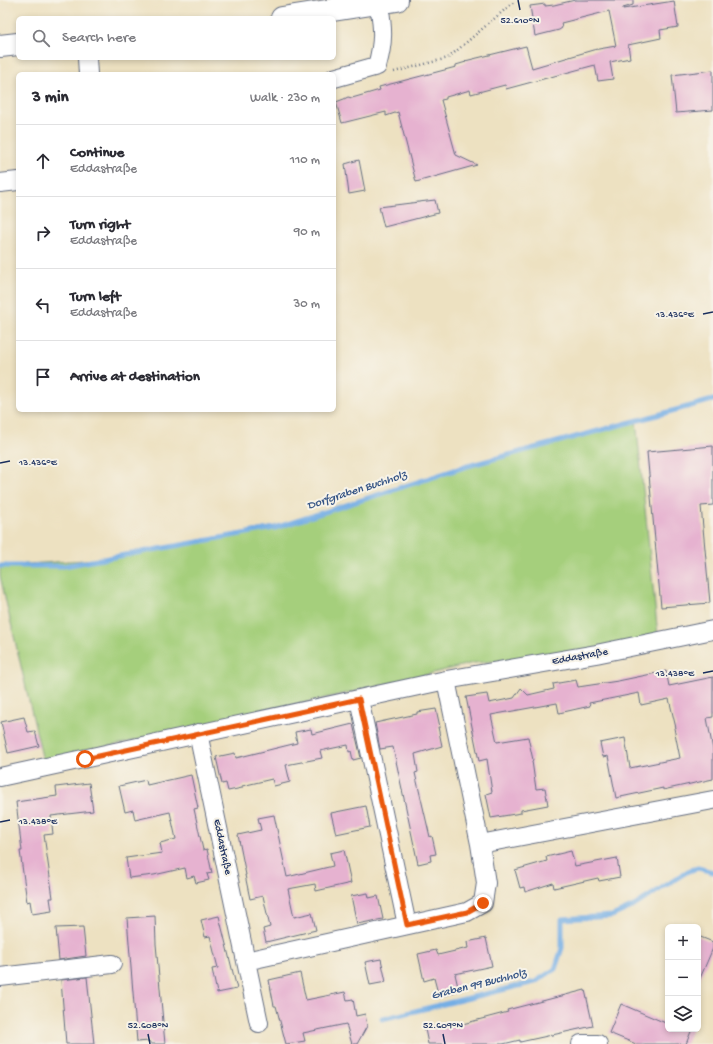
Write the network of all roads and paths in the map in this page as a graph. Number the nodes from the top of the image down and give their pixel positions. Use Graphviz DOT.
graph roads {
  1 [pos="388,1"];
  2 [pos="515,1"];
  3 [pos="294,16"];
  4 [pos="16,44"];
  5 [pos="0,46"];
  6 [pos="87,60"];
  7 [pos="88,72"];
  8 [pos="391,72"];
  9 [pos="336,77"];
  10 [pos="16,182"];
  11 [pos="0,183"];
  12 [pos="713,630"];
  13 [pos="446,680"];
  14 [pos="359,699"];
  15 [pos="198,733"];
  16 [pos="0,777"];
  17 [pos="713,800"];
  18 [pos="480,844"];
  19 [pos="407,925"];
  20 [pos="246,962"];
  21 [pos="112,964"];
  22 [pos="0,977"];
  23 [pos="259,1023"];
  24 [pos="581,1044"];
  25 [pos="598,1044"];
  1 -- 3 [label="main road"];
  1 -- 9 [label="street"];
  2 -- 8 [label="path"];
  4 -- 5 [label="main road"];
  6 -- 7 [label="street"];
  10 -- 11 [label="street"];
  12 -- 13 [label="street, Eddastraße"];
  13 -- 14 [label="street, Eddastraße"];
  13 -- 18 [label="street"];
  14 -- 15 [label="street, Eddastraße"];
  14 -- 19 [label="street"];
  15 -- 16 [label="street, Eddastraße"];
  15 -- 20 [label="street, Eddastraße"];
  17 -- 18 [label="street"];
  18 -- 19 [label="street"];
  19 -- 20 [label="street"];
  20 -- 23 [label="street, Eddastraße"];
  21 -- 22 [label="street"];
  24 -- 25 [label="street"];
}
